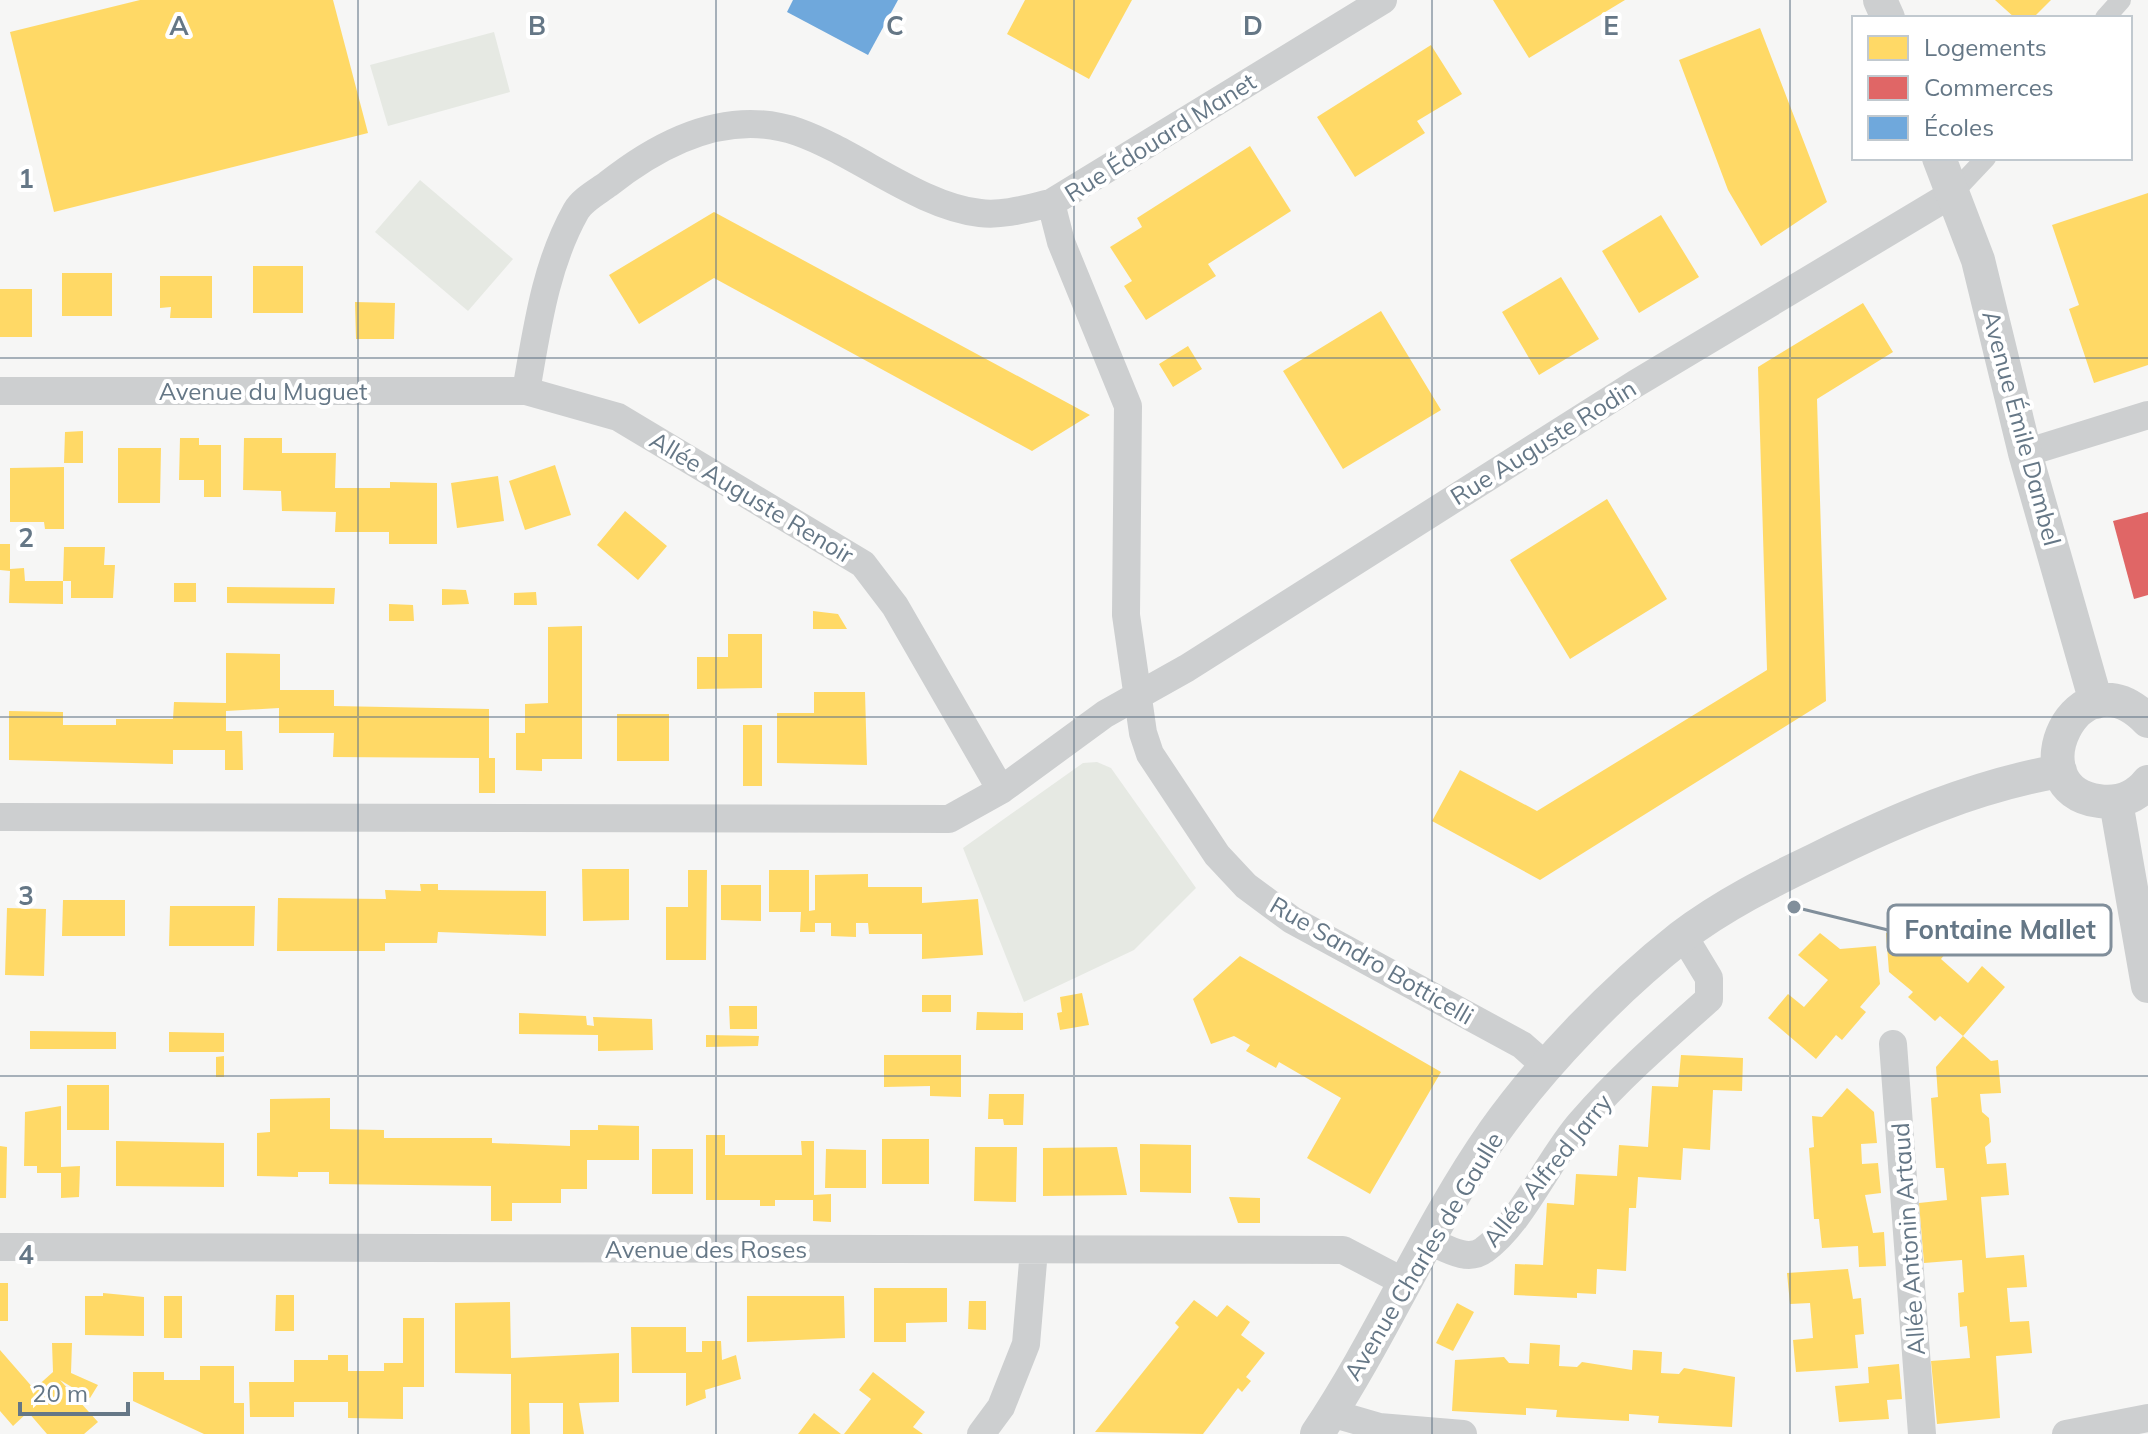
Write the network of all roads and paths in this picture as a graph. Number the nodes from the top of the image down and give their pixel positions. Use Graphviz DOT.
graph roads {
  1 [pos="1383,0"];
  2 [pos="2121,0"];
  3 [pos="2107,16"];
  4 [pos="1940,160"];
  5 [pos="1984,160"];
  6 [pos="1952,194"];
  7 [pos="1051,203"];
  8 [pos="0,391"];
  9 [pos="526,391"];
  10 [pos="2148,415"];
  11 [pos="2025,453"];
  12 [pos="1137,694"];
  13 [pos="2096,702"];
  14 [pos="2148,721"];
  15 [pos="2060,771"];
  16 [pos="2148,782"];
  17 [pos="1001,790"];
  18 [pos="2116,802"];
  19 [pos="0,817"];
  20 [pos="1683,935"];
  21 [pos="2147,970"];
  22 [pos="1893,1044"];
  23 [pos="1547,1067"];
  24 [pos="1427,1240"];
  25 [pos="0,1247"];
  26 [pos="1034,1250"];
  27 [pos="1404,1282"];
  28 [pos="2148,1418"];
  29 [pos="1324,1424"];
  30 [pos="981,1434"];
  31 [pos="1463,1434"];
  32 [pos="1922,1434"];
  33 [pos="2066,1434"];
  1 -- 7 [label="street, Rue Édouard Manet"];
  2 -- 3 [label="street"];
  4 -- 6 [label="street, Avenue Émile Dambel"];
  5 -- 6 [label="street"];
  6 -- 11 [label="street, Avenue Émile Dambel"];
  6 -- 12 [label="street, Rue Auguste Rodin"];
  7 -- 9 [label="street, Rue Édouard Manet"];
  7 -- 12 [label="street, Rue Sandro Botticelli"];
  8 -- 9 [label="street, Avenue du Muguet"];
  9 -- 17 [label="street, Allée Auguste Renoir"];
  10 -- 11 [label="street"];
  11 -- 13 [label="street, Avenue Émile Dambel"];
  12 -- 17 [label="street, Rue Auguste Rodin"];
  12 -- 23 [label="street, Rue Sandro Botticelli"];
  13 -- 14 [label="street"];
  13 -- 15 [label="street"];
  15 -- 18 [label="street"];
  15 -- 20 [label="street, Avenue Charles de Gaulle"];
  16 -- 18 [label="street"];
  17 -- 19 [label="street, Rue Auguste Rodin"];
  18 -- 21 [label="street"];
  20 -- 23 [label="street, Avenue Charles de Gaulle"];
  20 -- 24 [label="street, Allée Alfred Jarry"];
  22 -- 32 [label="street, Allée Antonin Artaud"];
  23 -- 24 [label="street, Avenue Charles de Gaulle"];
  24 -- 27 [label="street, Avenue Charles de Gaulle"];
  25 -- 26 [label="street, Avenue des Roses"];
  26 -- 27 [label="street, Avenue des Roses"];
  26 -- 30 [label="street"];
  27 -- 29 [label="street, Avenue Charles de Gaulle"];
  28 -- 33 [label="street"];
  29 -- 31 [label="street"];
}
